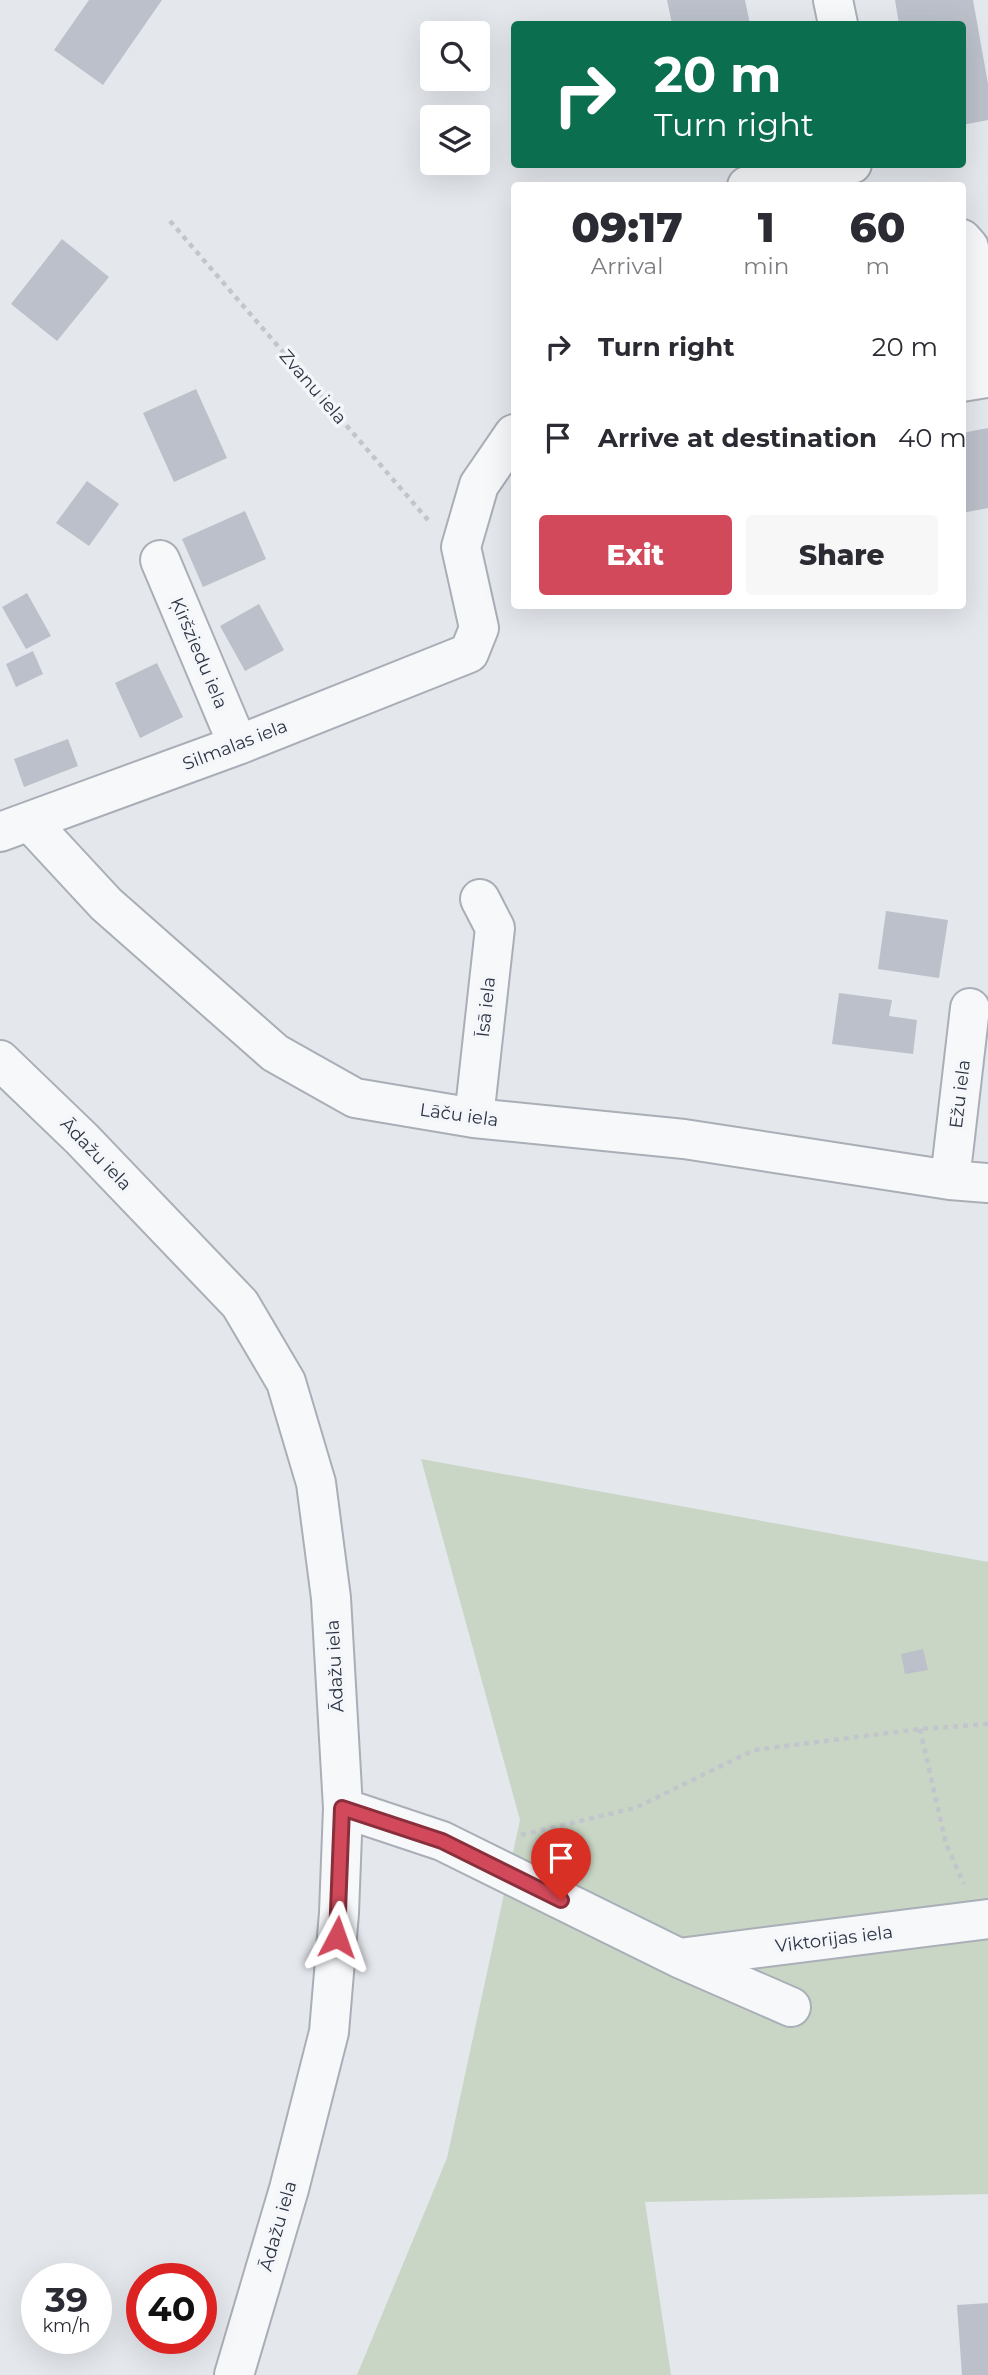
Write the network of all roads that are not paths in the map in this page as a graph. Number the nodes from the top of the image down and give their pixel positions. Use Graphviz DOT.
graph roads {
  1 [pos="833,0"];
  2 [pos="837,21"];
  3 [pos="833,168"];
  4 [pos="766,182"];
  5 [pos="966,244"];
  6 [pos="966,381"];
  7 [pos="511,438"];
  8 [pos="160,561"];
  9 [pos="238,745"];
  10 [pos="15,827"];
  11 [pos="480,899"];
  12 [pos="970,1008"];
  13 [pos="0,1060"];
  14 [pos="474,1118"];
  15 [pos="950,1180"];
  16 [pos="988,1183"];
  17 [pos="342,1808"];
  18 [pos="985,1919"];
  19 [pos="679,1958"];
  20 [pos="791,2007"];
  21 [pos="234,2375"];
  1 -- 2 [label="street"];
  3 -- 4 [label="street"];
  5 -- 6 [label="street"];
  7 -- 9 [label="street, Silmalas iela"];
  8 -- 9 [label="street, Ķiršziedu iela"];
  9 -- 10 [label="street, Silmalas iela"];
  10 -- 14 [label="street, Lāču iela"];
  11 -- 14 [label="street, Īsā iela"];
  12 -- 15 [label="street, Ežu iela"];
  13 -- 17 [label="street, Ādažu iela"];
  14 -- 15 [label="street, Lāču iela"];
  15 -- 16 [label="street, Lāču iela"];
  17 -- 19 [label="street"];
  17 -- 21 [label="street, Ādažu iela"];
  18 -- 19 [label="street, Viktorijas iela"];
  19 -- 20 [label="street"];
}
